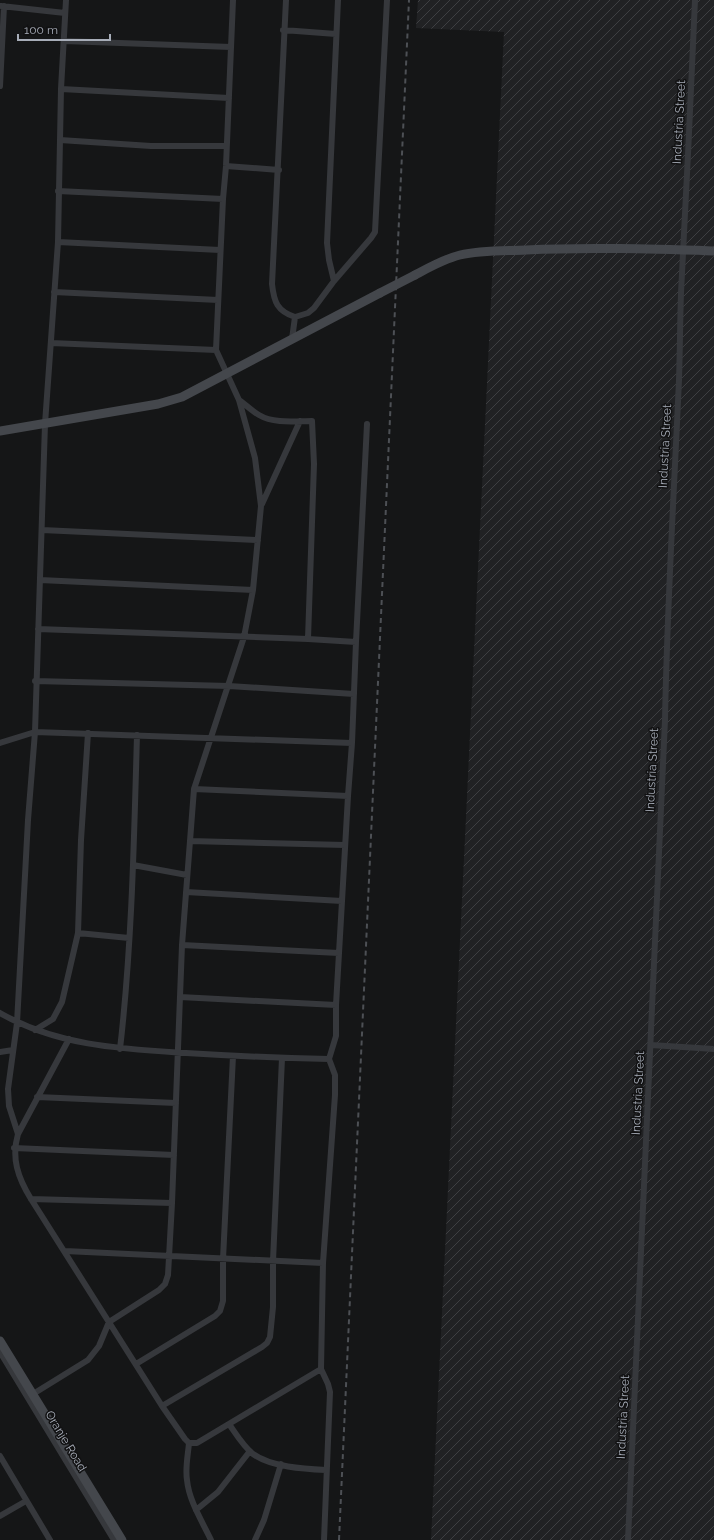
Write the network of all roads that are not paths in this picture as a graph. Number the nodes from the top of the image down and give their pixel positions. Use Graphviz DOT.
graph roads {
  1 [pos="66,0"];
  2 [pos="233,0"];
  3 [pos="286,0"];
  4 [pos="338,0"];
  5 [pos="387,0"];
  6 [pos="695,0"];
  7 [pos="2,6"];
  8 [pos="65,13"];
  9 [pos="283,30"];
  10 [pos="336,34"];
  11 [pos="64,41"];
  12 [pos="231,47"];
  13 [pos="0,86"];
  14 [pos="61,89"];
  15 [pos="229,98"];
  16 [pos="60,140"];
  17 [pos="226,146"];
  18 [pos="226,166"];
  19 [pos="279,170"];
  20 [pos="58,191"];
  21 [pos="223,199"];
  22 [pos="58,242"];
  23 [pos="220,250"];
  24 [pos="684,250"];
  25 [pos="714,251"];
  26 [pos="334,282"];
  27 [pos="54,292"];
  28 [pos="218,300"];
  29 [pos="296,317"];
  30 [pos="292,339"];
  31 [pos="51,343"];
  32 [pos="216,350"];
  33 [pos="226,374"];
  34 [pos="239,400"];
  35 [pos="300,421"];
  36 [pos="45,424"];
  37 [pos="367,424"];
  38 [pos="0,431"];
  39 [pos="261,506"];
  40 [pos="42,530"];
  41 [pos="258,540"];
  42 [pos="40,580"];
  43 [pos="253,590"];
  44 [pos="38,629"];
  45 [pos="244,637"];
  46 [pos="308,639"];
  47 [pos="356,642"];
  48 [pos="35,681"];
  49 [pos="229,686"];
  50 [pos="354,694"];
  51 [pos="34,732"];
  52 [pos="88,734"];
  53 [pos="137,735"];
  54 [pos="212,738"];
  55 [pos="352,743"];
  56 [pos="0,744"];
  57 [pos="194,789"];
  58 [pos="348,796"];
  59 [pos="190,841"];
  60 [pos="345,845"];
  61 [pos="133,865"];
  62 [pos="187,875"];
  63 [pos="186,892"];
  64 [pos="342,901"];
  65 [pos="78,932"];
  66 [pos="129,938"];
  67 [pos="182,946"];
  68 [pos="339,953"];
  69 [pos="180,997"];
  70 [pos="336,1005"];
  71 [pos="0,1013"];
  72 [pos="17,1023"];
  73 [pos="35,1030"];
  74 [pos="69,1039"];
  75 [pos="651,1045"];
  76 [pos="120,1049"];
  77 [pos="714,1049"];
  78 [pos="13,1050"];
  79 [pos="0,1052"];
  80 [pos="178,1052"];
  81 [pos="233,1056"];
  82 [pos="282,1058"];
  83 [pos="330,1059"];
  84 [pos="37,1097"];
  85 [pos="176,1103"];
  86 [pos="18,1134"];
  87 [pos="14,1148"];
  88 [pos="174,1155"];
  89 [pos="31,1199"];
  90 [pos="172,1203"];
  91 [pos="65,1251"];
  92 [pos="170,1255"];
  93 [pos="223,1259"];
  94 [pos="273,1261"];
  95 [pos="323,1263"];
  96 [pos="109,1322"];
  97 [pos="0,1341"];
  98 [pos="0,1352"];
  99 [pos="136,1364"];
  100 [pos="320,1368"];
  101 [pos="33,1394"];
  102 [pos="162,1406"];
  103 [pos="229,1424"];
  104 [pos="189,1443"];
  105 [pos="250,1451"];
  106 [pos="0,1456"];
  107 [pos="281,1464"];
  108 [pos="326,1470"];
  109 [pos="26,1501"];
  110 [pos="196,1510"];
  111 [pos="0,1516"];
  112 [pos="50,1540"];
  113 [pos="114,1540"];
  114 [pos="122,1540"];
  115 [pos="211,1540"];
  116 [pos="255,1540"];
  117 [pos="324,1540"];
  118 [pos="628,1540"];
  1 -- 8 [label="street"];
  2 -- 12 [label="street"];
  3 -- 9 [label="street"];
  4 -- 10 [label="street"];
  5 -- 26 [label="street"];
  6 -- 24 [label="street, Industria Street"];
  7 -- 8 [label="street"];
  7 -- 13 [label="street"];
  8 -- 11 [label="street"];
  9 -- 10 [label="street"];
  9 -- 19 [label="street"];
  10 -- 26 [label="street"];
  11 -- 12 [label="street"];
  11 -- 14 [label="street"];
  12 -- 15 [label="street"];
  14 -- 15 [label="street"];
  14 -- 16 [label="street"];
  15 -- 17 [label="street"];
  16 -- 17 [label="street"];
  16 -- 20 [label="street"];
  17 -- 18 [label="street"];
  18 -- 19 [label="street"];
  18 -- 21 [label="street"];
  19 -- 29 [label="street"];
  20 -- 21 [label="street"];
  20 -- 22 [label="street"];
  21 -- 23 [label="street"];
  22 -- 23 [label="street"];
  22 -- 27 [label="street"];
  23 -- 28 [label="street"];
  24 -- 25 [label="street"];
  24 -- 30 [label="street, bridge"];
  24 -- 75 [label="street, Industria Street"];
  26 -- 29 [label="street"];
  27 -- 28 [label="street"];
  27 -- 31 [label="street"];
  28 -- 32 [label="street"];
  29 -- 30 [label="street"];
  30 -- 33 [label="street"];
  31 -- 32 [label="street"];
  31 -- 36 [label="street"];
  32 -- 33 [label="street"];
  33 -- 34 [label="street"];
  33 -- 36 [label="street"];
  34 -- 35 [label="street"];
  34 -- 39 [label="street"];
  35 -- 39 [label="street"];
  35 -- 46 [label="street"];
  36 -- 38 [label="street"];
  36 -- 40 [label="street"];
  37 -- 47 [label="street"];
  39 -- 41 [label="street"];
  40 -- 41 [label="street"];
  40 -- 42 [label="street"];
  41 -- 43 [label="street"];
  42 -- 43 [label="street"];
  42 -- 44 [label="street"];
  43 -- 45 [label="street"];
  44 -- 45 [label="street"];
  44 -- 48 [label="street"];
  45 -- 46 [label="street"];
  45 -- 49 [label="street"];
  46 -- 47 [label="street"];
  47 -- 50 [label="street"];
  48 -- 49 [label="street"];
  48 -- 51 [label="street"];
  49 -- 50 [label="street"];
  49 -- 54 [label="street"];
  50 -- 55 [label="street"];
  51 -- 52 [label="street"];
  51 -- 56 [label="street"];
  51 -- 72 [label="street"];
  52 -- 53 [label="street"];
  52 -- 65 [label="street"];
  53 -- 54 [label="street"];
  53 -- 61 [label="street"];
  54 -- 55 [label="street"];
  54 -- 57 [label="street"];
  55 -- 58 [label="street"];
  57 -- 58 [label="street"];
  57 -- 59 [label="street"];
  58 -- 60 [label="street"];
  59 -- 60 [label="street"];
  59 -- 62 [label="street"];
  60 -- 64 [label="street"];
  61 -- 62 [label="street"];
  61 -- 66 [label="street"];
  62 -- 63 [label="street"];
  63 -- 64 [label="street"];
  63 -- 67 [label="street"];
  64 -- 68 [label="street"];
  65 -- 66 [label="street"];
  65 -- 73 [label="street"];
  66 -- 76 [label="street"];
  67 -- 68 [label="street"];
  67 -- 69 [label="street"];
  68 -- 70 [label="street"];
  69 -- 70 [label="street"];
  69 -- 80 [label="street"];
  70 -- 83 [label="street"];
  71 -- 72 [label="street"];
  72 -- 73 [label="street"];
  72 -- 78 [label="street"];
  73 -- 74 [label="street"];
  74 -- 76 [label="street"];
  74 -- 84 [label="street"];
  75 -- 77 [label="street"];
  75 -- 118 [label="street, Industria Street"];
  76 -- 80 [label="street"];
  78 -- 79 [label="street"];
  78 -- 86 [label="street"];
  80 -- 81 [label="street"];
  80 -- 85 [label="street"];
  81 -- 82 [label="street"];
  81 -- 93 [label="street"];
  82 -- 83 [label="street"];
  82 -- 94 [label="street"];
  83 -- 95 [label="street"];
  84 -- 85 [label="street"];
  84 -- 86 [label="street"];
  85 -- 88 [label="street"];
  86 -- 87 [label="street"];
  87 -- 88 [label="street"];
  87 -- 89 [label="street"];
  88 -- 90 [label="street"];
  89 -- 90 [label="street"];
  89 -- 91 [label="street"];
  90 -- 92 [label="street"];
  91 -- 92 [label="street"];
  91 -- 96 [label="street"];
  92 -- 93 [label="street"];
  92 -- 96 [label="street"];
  93 -- 94 [label="street"];
  93 -- 99 [label="street"];
  94 -- 95 [label="street"];
  94 -- 102 [label="street"];
  95 -- 100 [label="street"];
  96 -- 99 [label="street"];
  96 -- 101 [label="street"];
  97 -- 101 [label="street"];
  98 -- 113 [label="street, Oranje Road"];
  99 -- 102 [label="street"];
  100 -- 103 [label="street"];
  100 -- 108 [label="street"];
  101 -- 114 [label="street"];
  102 -- 104 [label="street"];
  103 -- 104 [label="street"];
  103 -- 105 [label="street"];
  104 -- 110 [label="street"];
  105 -- 107 [label="street"];
  105 -- 110 [label="street"];
  106 -- 109 [label="street"];
  107 -- 108 [label="street"];
  107 -- 116 [label="street"];
  108 -- 117 [label="street"];
  109 -- 111 [label="street"];
  109 -- 112 [label="street"];
  110 -- 115 [label="street"];
}
